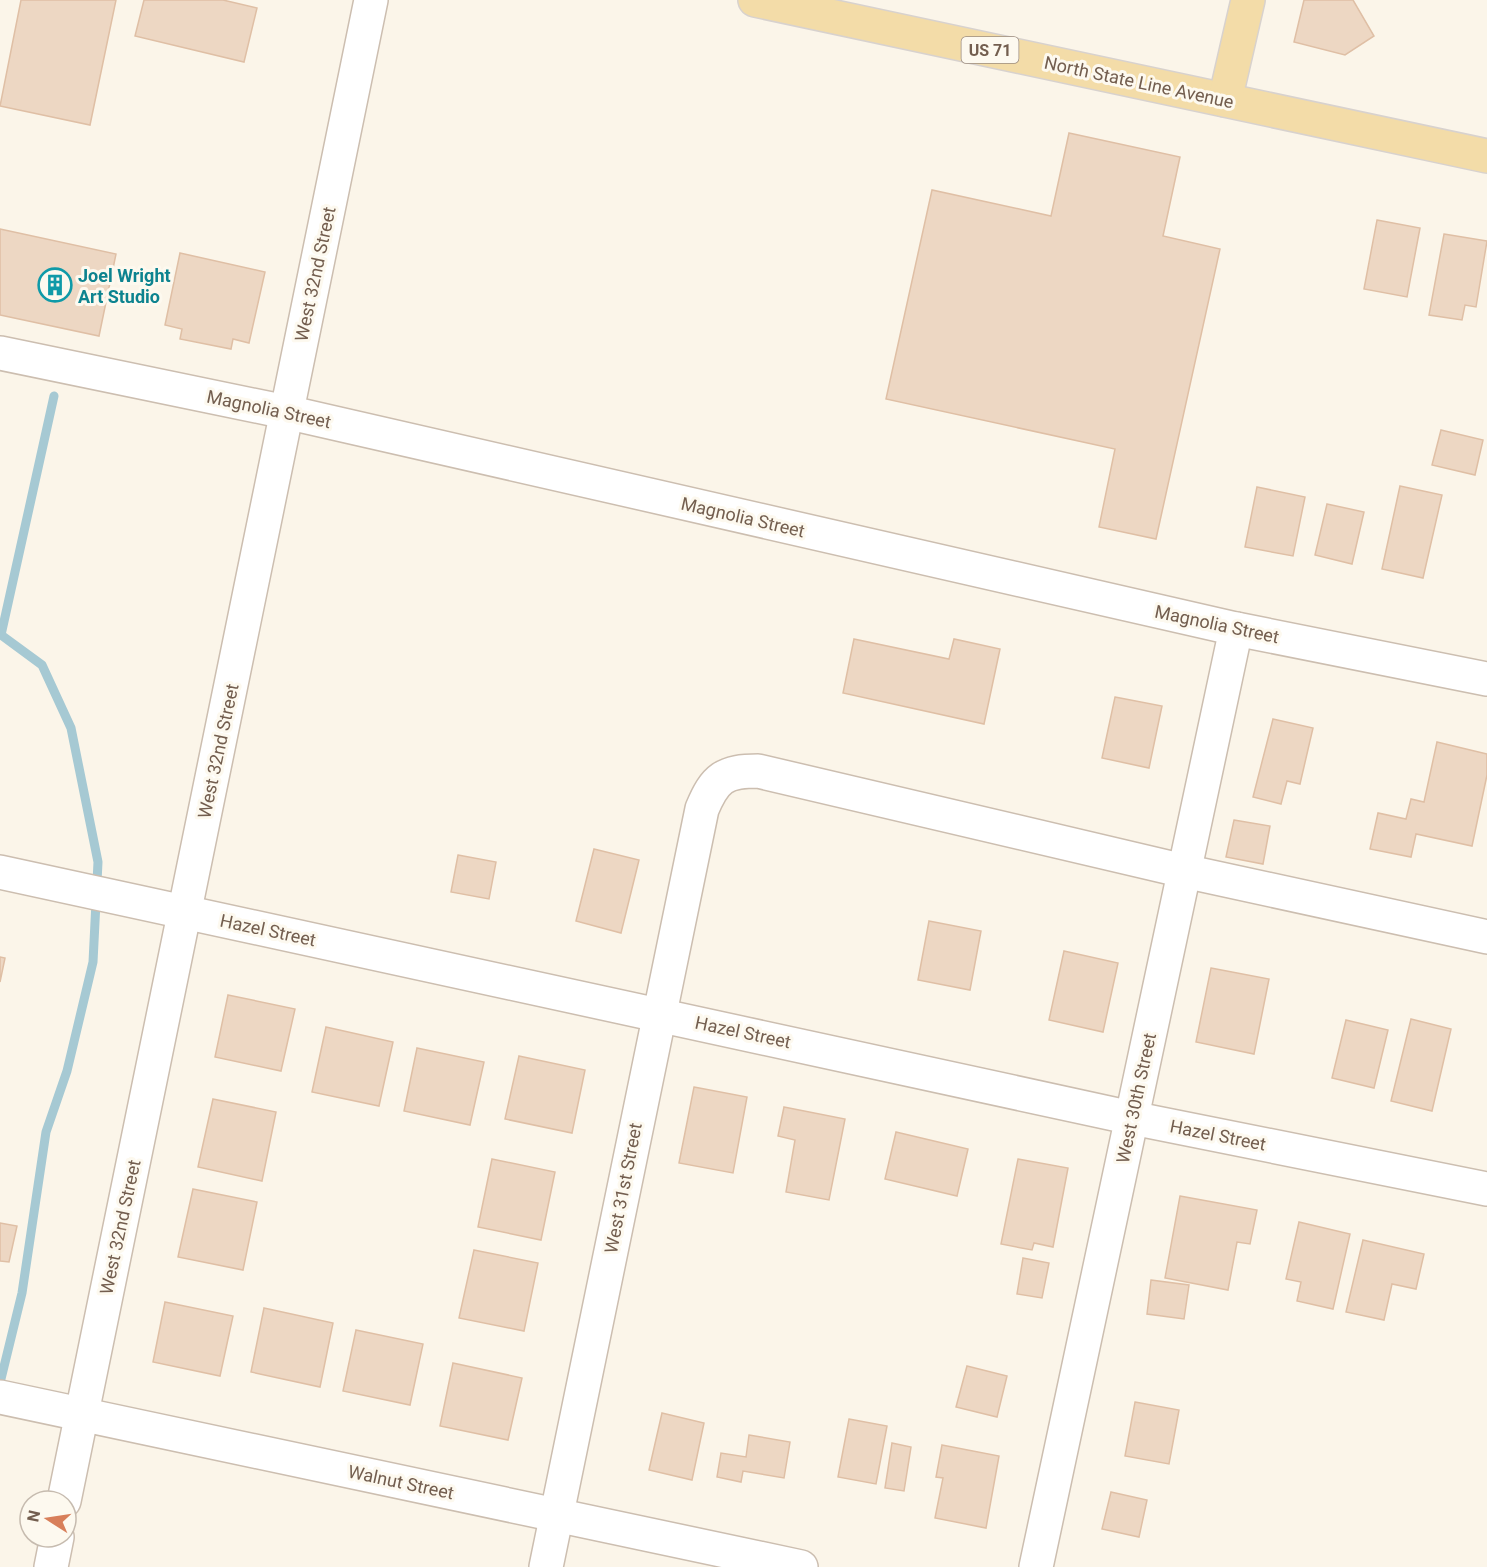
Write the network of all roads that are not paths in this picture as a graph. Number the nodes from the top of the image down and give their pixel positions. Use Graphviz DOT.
graph roads {
  1 [pos="371,0"];
  2 [pos="755,0"];
  3 [pos="1248,0"];
  4 [pos="1225,100"];
  5 [pos="1487,156"];
  6 [pos="0,353"];
  7 [pos="286,412"];
  8 [pos="1236,629"];
  9 [pos="1487,679"];
  10 [pos="1184,871"];
  11 [pos="0,872"];
  12 [pos="185,912"];
  13 [pos="1487,937"];
  14 [pos="658,1014"];
  15 [pos="1132,1118"];
  16 [pos="1487,1189"];
  17 [pos="5,1398"];
  18 [pos="82,1415"];
  19 [pos="67,1489"];
  20 [pos="557,1515"];
  21 [pos="55,1549"];
  22 [pos="51,1567"];
  23 [pos="546,1567"];
  24 [pos="801,1567"];
  25 [pos="1036,1567"];
  1 -- 7 [label="street, West 32nd Street"];
  2 -- 4 [label="main road, North State Line Avenue / US 71"];
  3 -- 4 [label="main road"];
  4 -- 5 [label="main road, North State Line Avenue / US 71"];
  6 -- 7 [label="street, Magnolia Street"];
  7 -- 8 [label="street, Magnolia Street"];
  7 -- 12 [label="street, West 32nd Street"];
  8 -- 9 [label="street, Magnolia Street"];
  8 -- 10 [label="street, West 30th Street"];
  10 -- 13 [label="street, West 31st Street"];
  10 -- 14 [label="street, West 31st Street"];
  10 -- 15 [label="street, West 30th Street"];
  11 -- 12 [label="street, Hazel Street"];
  12 -- 14 [label="street, Hazel Street"];
  12 -- 18 [label="street, West 32nd Street"];
  14 -- 15 [label="street, Hazel Street"];
  14 -- 20 [label="street, West 31st Street"];
  15 -- 16 [label="street, Hazel Street"];
  15 -- 25 [label="street, West 30th Street"];
  17 -- 18 [label="street, Walnut Street"];
  18 -- 19 [label="street, West 32nd Street"];
  18 -- 20 [label="street, Walnut Street"];
  20 -- 23 [label="street, West 31st Street"];
  20 -- 24 [label="street, Walnut Street"];
  21 -- 22 [label="street"];
}
